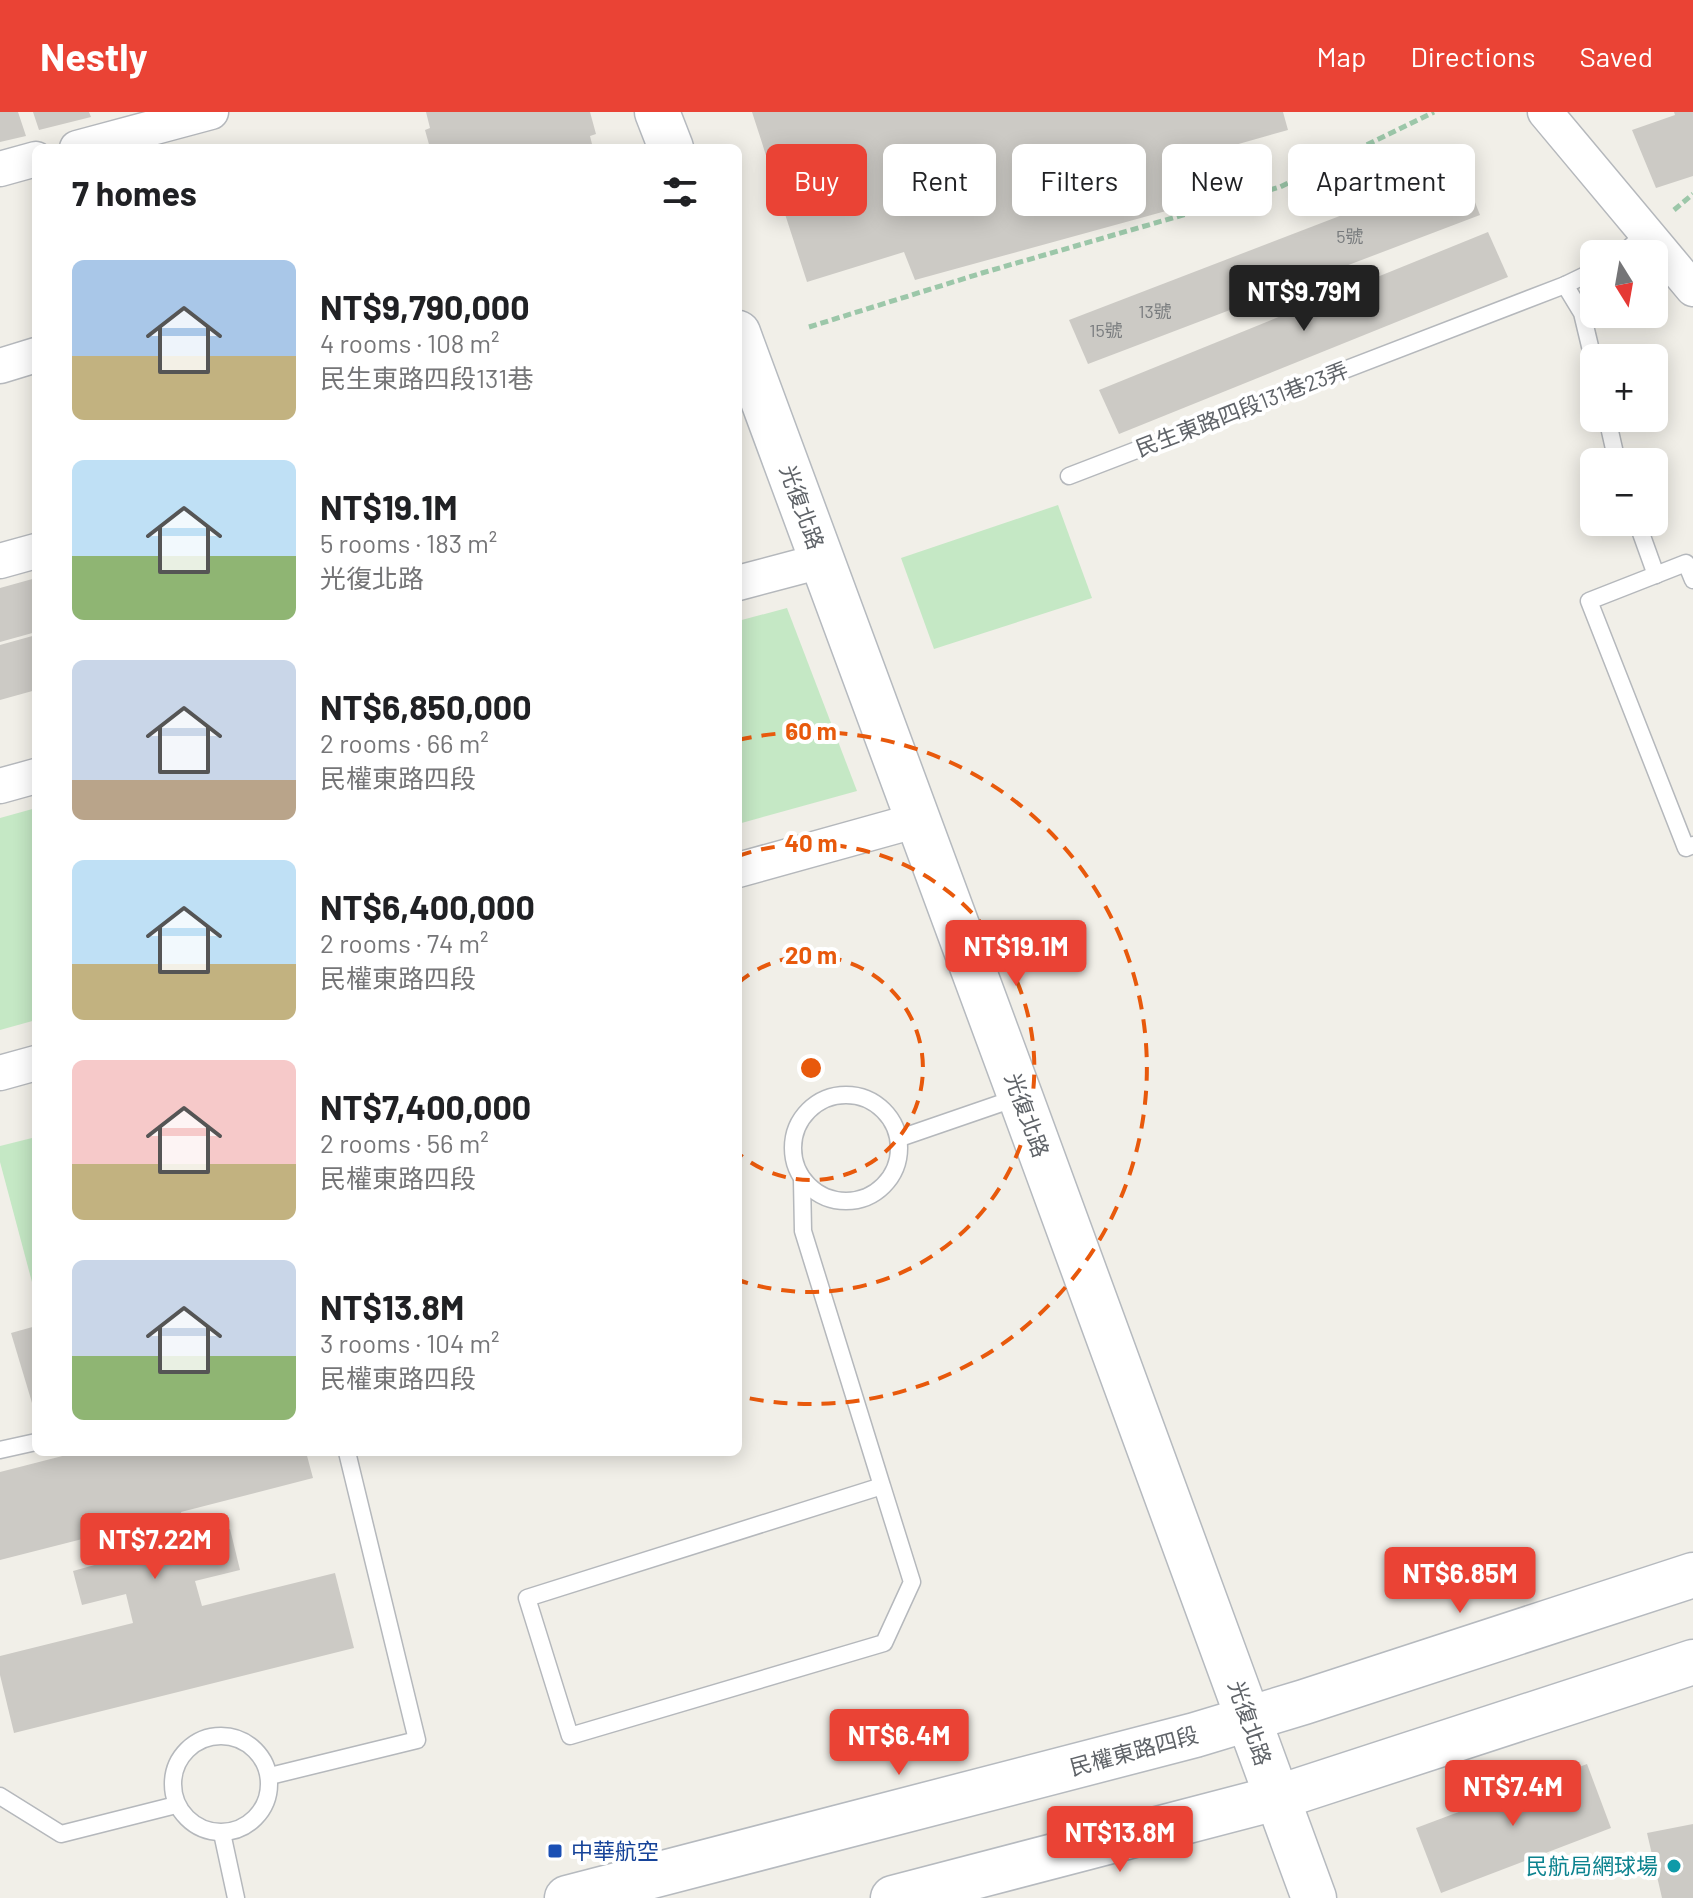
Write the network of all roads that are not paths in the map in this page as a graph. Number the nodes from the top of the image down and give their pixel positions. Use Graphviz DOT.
graph roads {
  1 [pos="211,112"];
  2 [pos="657,112"];
  3 [pos="1547,112"];
  4 [pos="92,144"];
  5 [pos="669,144"];
  6 [pos="32,160"];
  7 [pos="0,169"];
  8 [pos="1632,240"];
  9 [pos="1668,270"];
  10 [pos="1580,278"];
  11 [pos="1565,285"];
  12 [pos="1693,289"];
  13 [pos="742,344"];
  14 [pos="1589,344"];
  15 [pos="32,356"];
  16 [pos="0,366"];
  17 [pos="1069,476"];
  18 [pos="1642,536"];
  19 [pos="32,552"];
  20 [pos="0,561"];
  21 [pos="821,561"];
  22 [pos="1656,575"];
  23 [pos="1693,580"];
  24 [pos="742,582"];
  25 [pos="32,777"];
  26 [pos="0,786"];
  27 [pos="918,820"];
  28 [pos="1693,845"];
  29 [pos="742,869"];
  30 [pos="32,1064"];
  31 [pos="0,1073"];
  32 [pos="1020,1096"];
  33 [pos="900,1138"];
  34 [pos="802,1180"];
  35 [pos="32,1443"];
  36 [pos="0,1450"];
  37 [pos="348,1456"];
  38 [pos="882,1486"];
  39 [pos="1693,1575"];
  40 [pos="1693,1662"];
  41 [pos="1248,1719"];
  42 [pos="270,1776"];
  43 [pos="0,1796"];
  44 [pos="1276,1798"];
  45 [pos="176,1805"];
  46 [pos="222,1833"];
  47 [pos="236,1898"];
  48 [pos="567,1898"];
  49 [pos="893,1898"];
  50 [pos="1314,1898"];
  1 -- 4 [label="street"];
  2 -- 5 [label="main road"];
  3 -- 8 [label="street"];
  6 -- 7 [label="street"];
  9 -- 12 [label="street"];
  10 -- 11 [label="lane, 民生東路四段131巷23弄"];
  11 -- 14 [label="lane"];
  11 -- 17 [label="lane, 民生東路四段131巷23弄"];
  13 -- 21 [label="main road, 光復北路"];
  15 -- 16 [label="street"];
  18 -- 22 [label="lane"];
  19 -- 20 [label="street"];
  21 -- 24 [label="street"];
  21 -- 27 [label="main road, 光復北路"];
  22 -- 23 [label="lane"];
  22 -- 28 [label="lane"];
  25 -- 26 [label="street"];
  27 -- 29 [label="street"];
  27 -- 32 [label="main road, 光復北路"];
  30 -- 31 [label="street"];
  32 -- 33 [label="lane"];
  32 -- 41 [label="main road, 光復北路"];
  33 -- 34 [label="lane"];
  33 -- 34 [label="lane"];
  34 -- 38 [label="lane"];
  35 -- 36 [label="lane"];
  37 -- 42 [label="lane"];
  38 -- 38 [label="lane"];
  39 -- 41 [label="main road, 民權東路四段"];
  40 -- 44 [label="main road"];
  41 -- 44 [label="main road, 光復北路"];
  41 -- 48 [label="main road, 民權東路四段"];
  42 -- 45 [label="lane"];
  42 -- 46 [label="lane"];
  43 -- 45 [label="lane"];
  44 -- 49 [label="main road"];
  44 -- 50 [label="main road, 光復北路"];
  45 -- 46 [label="lane"];
  46 -- 47 [label="lane"];
}
